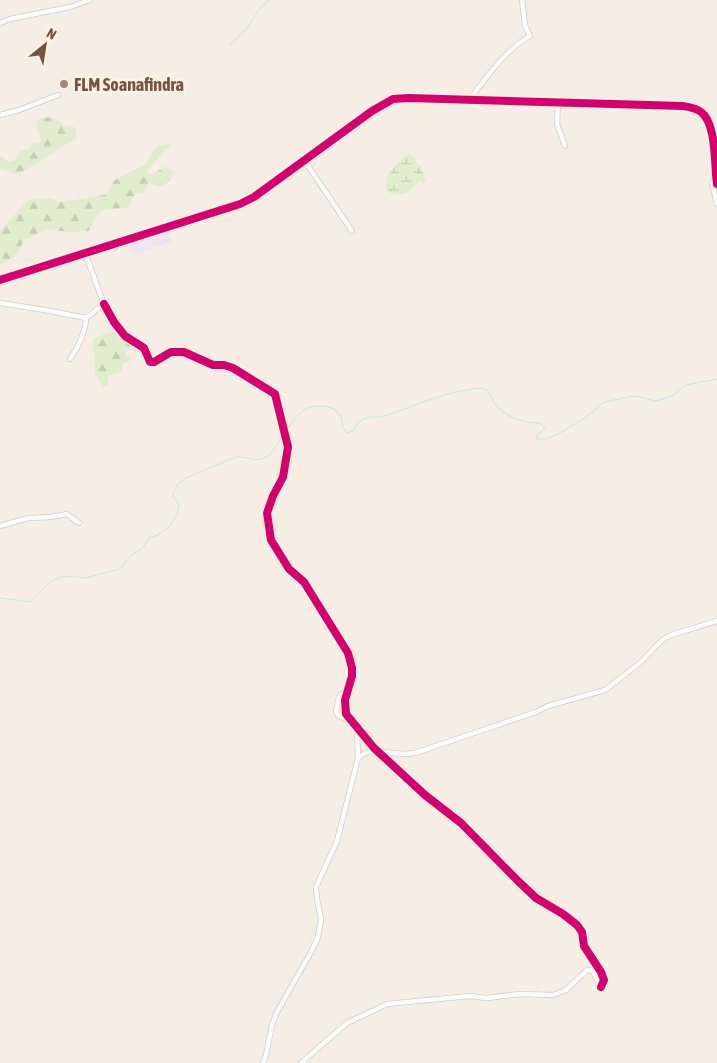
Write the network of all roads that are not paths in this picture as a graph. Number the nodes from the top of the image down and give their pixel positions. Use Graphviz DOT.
graph roads {
  1 [pos="90,0"];
  2 [pos="522,0"];
  3 [pos="0,23"];
  4 [pos="58,95"];
  5 [pos="468,100"];
  6 [pos="558,102"];
  7 [pos="0,115"];
  8 [pos="565,146"];
  9 [pos="304,160"];
  10 [pos="716,175"];
  11 [pos="717,184"];
  12 [pos="717,204"];
  13 [pos="352,231"];
  14 [pos="85,253"];
  15 [pos="0,280"];
  16 [pos="0,303"];
  17 [pos="104,304"];
  18 [pos="86,318"];
  19 [pos="70,359"];
  20 [pos="78,523"];
  21 [pos="0,526"];
  22 [pos="717,621"];
  23 [pos="348,688"];
  24 [pos="353,722"];
  25 [pos="357,728"];
  26 [pos="378,752"];
  27 [pos="358,758"];
  28 [pos="262,1063"];
  29 [pos="301,1063"];
  1 -- 3 [label="street"];
  2 -- 5 [label="street"];
  4 -- 7 [label="street"];
  5 -- 6 [label="street"];
  5 -- 9 [label="street"];
  6 -- 8 [label="street"];
  6 -- 10 [label="street"];
  9 -- 13 [label="street"];
  9 -- 14 [label="street"];
  10 -- 11 [label="street"];
  10 -- 12 [label="street"];
  14 -- 15 [label="street"];
  14 -- 17 [label="street"];
  16 -- 18 [label="street"];
  17 -- 18 [label="street"];
  17 -- 23 [label="street"];
  18 -- 19 [label="street"];
  20 -- 21 [label="street"];
  22 -- 26 [label="street"];
  23 -- 24 [label="street"];
  23 -- 24 [label="street"];
  24 -- 25 [label="street"];
  25 -- 26 [label="street"];
  25 -- 27 [label="street"];
  26 -- 27 [label="street"];
  26 -- 29 [label="street"];
  27 -- 28 [label="street"];
}
